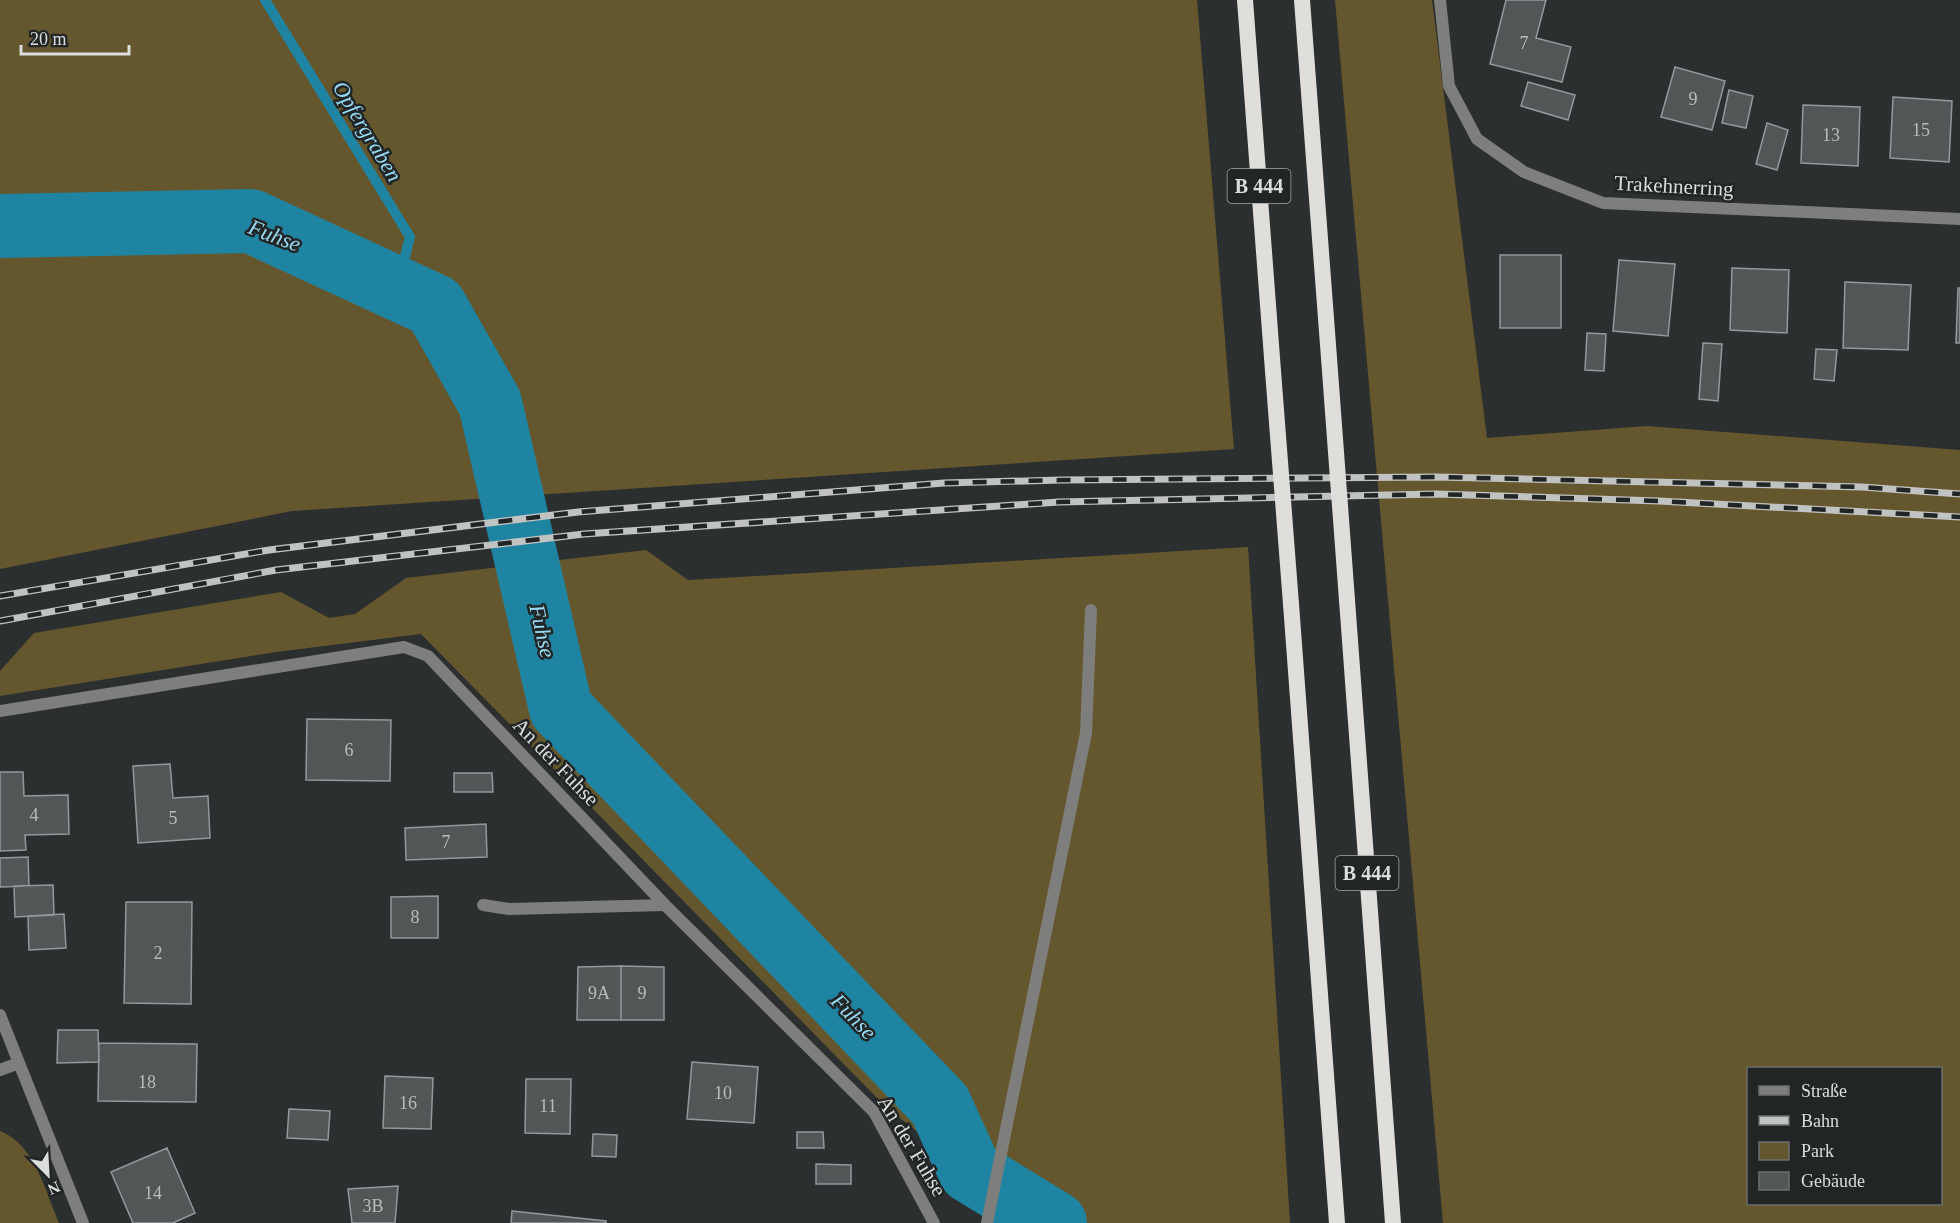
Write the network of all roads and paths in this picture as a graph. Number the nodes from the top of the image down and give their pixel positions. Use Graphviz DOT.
graph roads {
  1 [pos="1245,0"];
  2 [pos="1302,0"];
  3 [pos="1440,0"];
  4 [pos="1960,219"];
  5 [pos="1091,610"];
  6 [pos="0,711"];
  7 [pos="483,905"];
  8 [pos="665,905"];
  9 [pos="0,1015"];
  10 [pos="19,1063"];
  11 [pos="0,1070"];
  12 [pos="83,1223"];
  13 [pos="934,1223"];
  14 [pos="987,1223"];
  15 [pos="1337,1223"];
  16 [pos="1393,1223"];
  1 -- 15 [label="highway, B 444, bridge"];
  2 -- 16 [label="highway, B 444, bridge"];
  3 -- 4 [label="street, Trakehnerring"];
  5 -- 14 [label="street"];
  6 -- 8 [label="street, An der Fuhse"];
  7 -- 8 [label="street"];
  8 -- 13 [label="street, An der Fuhse"];
  9 -- 10 [label="street"];
  10 -- 11 [label="street"];
  10 -- 12 [label="street"];
}
